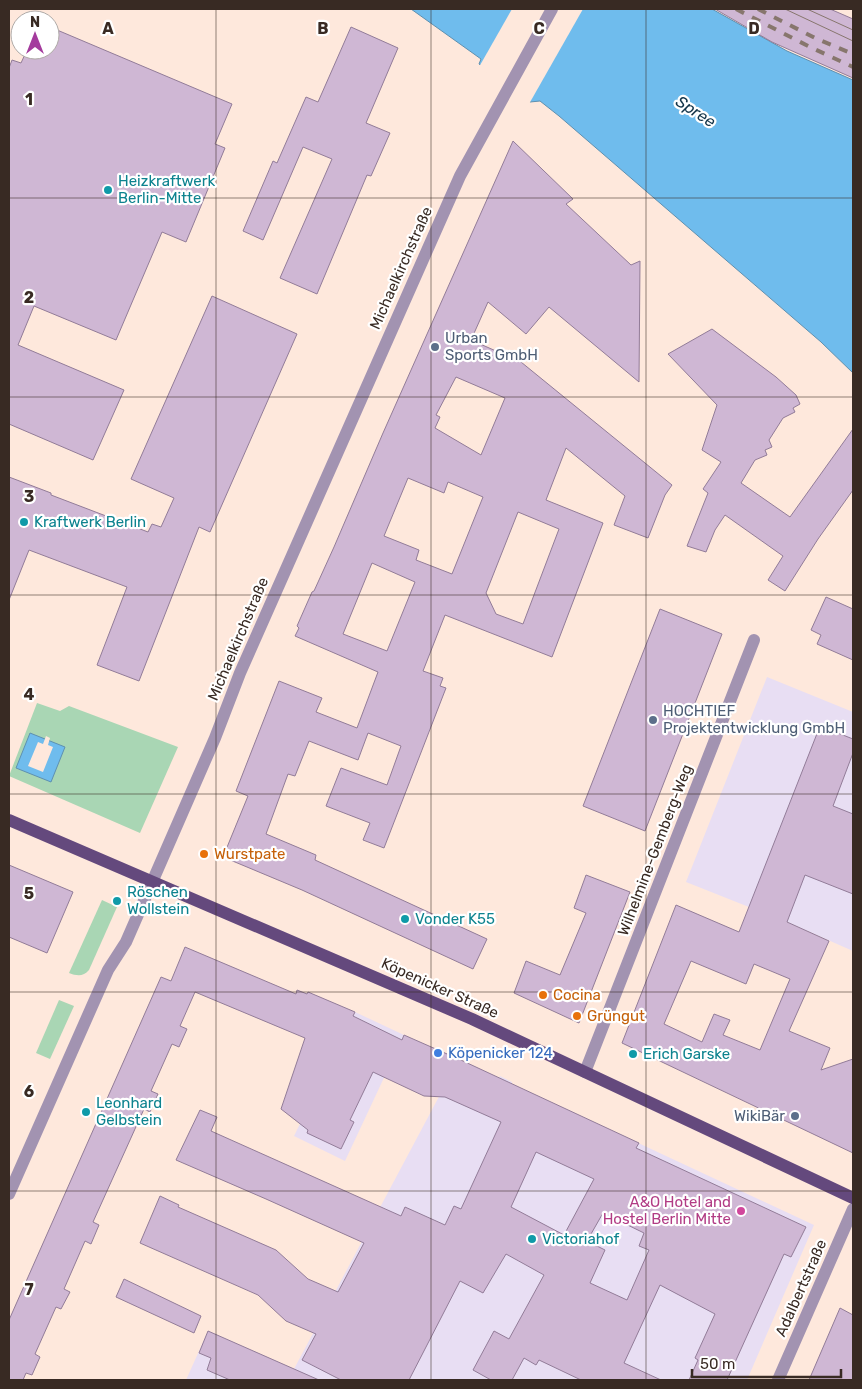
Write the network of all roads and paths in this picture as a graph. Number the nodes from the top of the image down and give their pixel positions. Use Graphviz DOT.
graph roads {
  1 [pos="552,9"];
  2 [pos="754,640"];
  3 [pos="9,820"];
  4 [pos="153,882"];
  5 [pos="585,1072"];
  6 [pos="9,1194"];
  7 [pos="853,1198"];
  8 [pos="853,1209"];
  9 [pos="778,1380"];
  1 -- 4 [label="street, Michaelkirchstraße"];
  2 -- 5 [label="street, Wilhelmine-Gemberg-Weg"];
  3 -- 4 [label="main road, Köpenicker Straße"];
  4 -- 5 [label="main road, Köpenicker Straße"];
  4 -- 6 [label="street, Michaelkirchstraße"];
  5 -- 7 [label="main road, Köpenicker Straße"];
  8 -- 9 [label="street, Adalbertstraße"];
}
